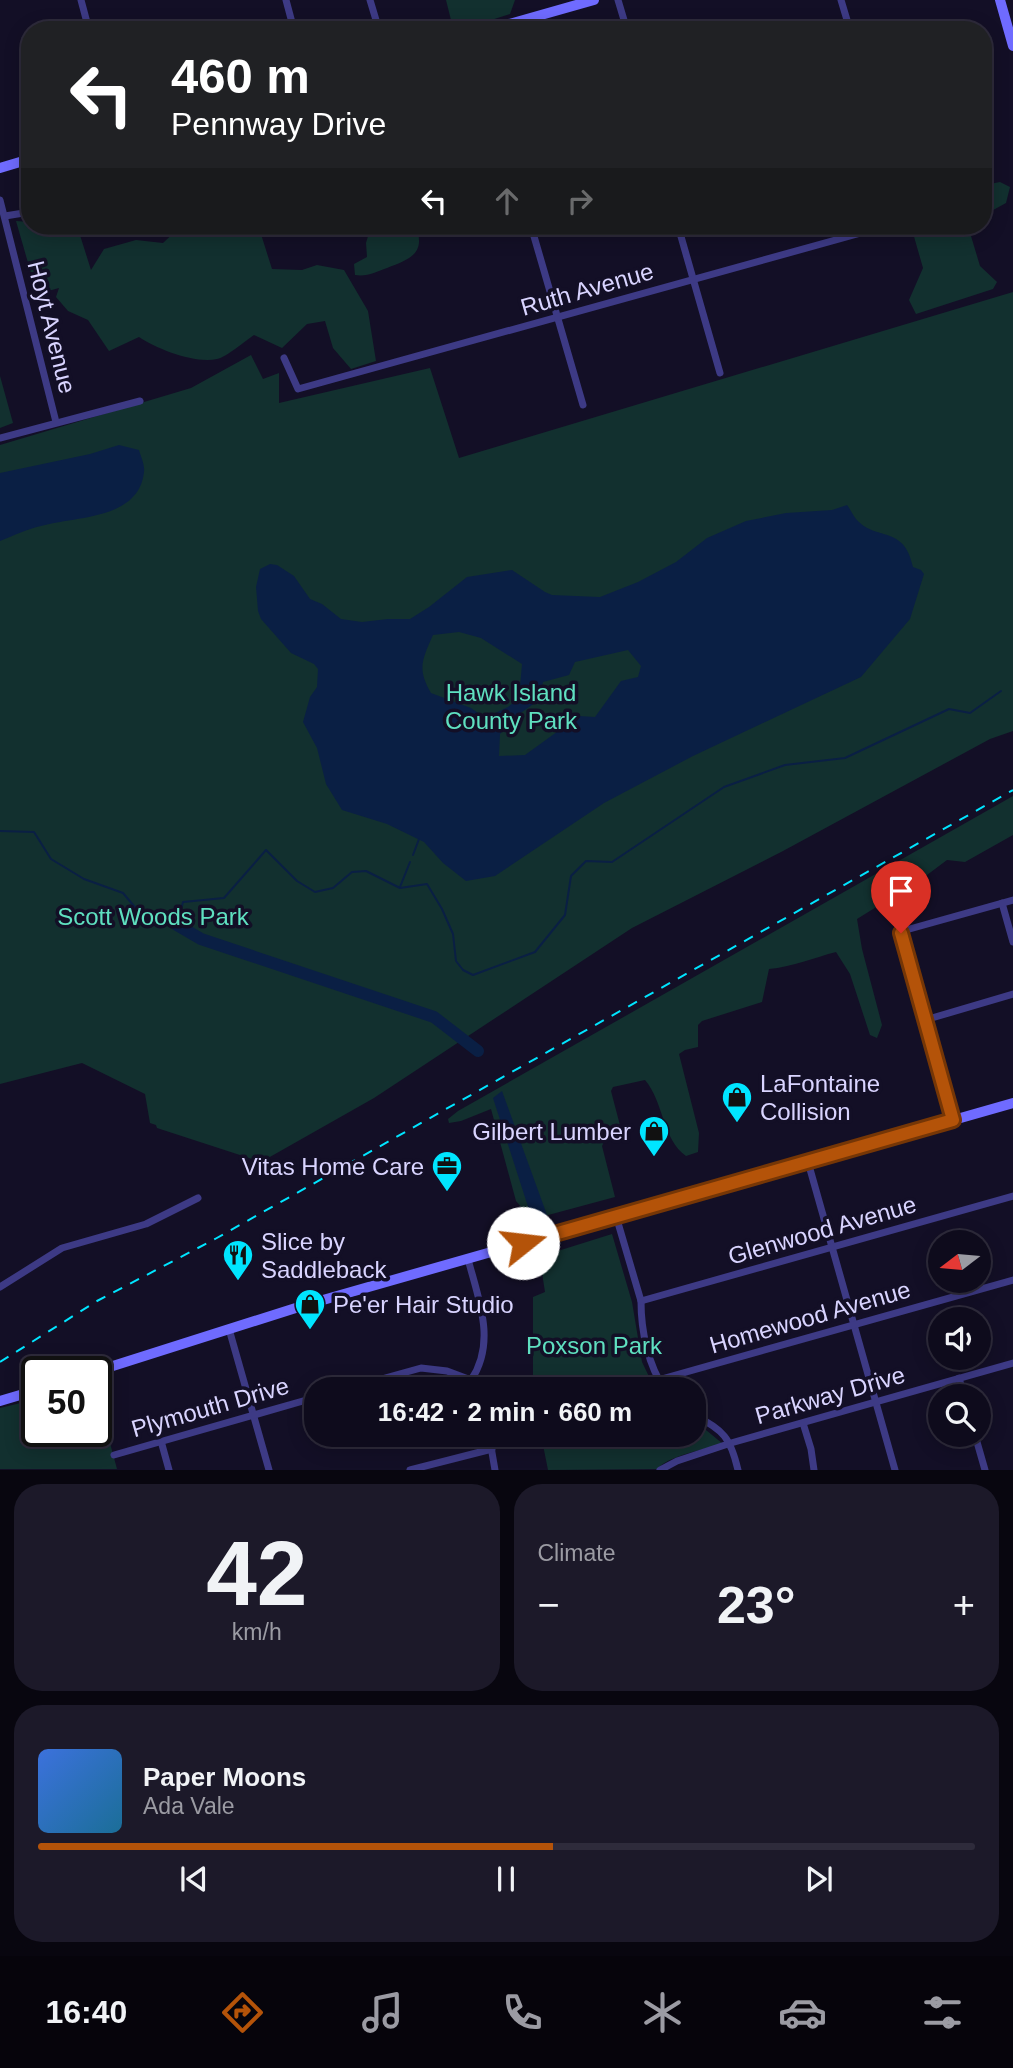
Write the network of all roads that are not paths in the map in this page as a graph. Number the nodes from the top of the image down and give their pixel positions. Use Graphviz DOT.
graph roads {
  1 [pos="81,0"];
  2 [pos="286,0"];
  3 [pos="370,0"];
  4 [pos="594,0"];
  5 [pos="618,0"];
  6 [pos="841,0"];
  7 [pos="1000,0"];
  8 [pos="87,21"];
  9 [pos="291,21"];
  10 [pos="376,21"];
  11 [pos="520,21"];
  12 [pos="624,21"];
  13 [pos="847,21"];
  14 [pos="1013,46"];
  15 [pos="21,162"];
  16 [pos="0,168"];
  17 [pos="0,200"];
  18 [pos="21,213"];
  19 [pos="5,216"];
  20 [pos="534,235"];
  21 [pos="681,235"];
  22 [pos="853,235"];
  23 [pos="693,279"];
  24 [pos="557,318"];
  25 [pos="284,358"];
  26 [pos="720,373"];
  27 [pos="139,401"];
  28 [pos="583,405"];
  29 [pos="56,422"];
  30 [pos="0,438"];
  31 [pos="1013,900"];
  32 [pos="1002,903"];
  33 [pos="1013,943"];
  34 [pos="1013,994"];
  35 [pos="925,1020"];
  36 [pos="1013,1103"];
  37 [pos="953,1120"];
  38 [pos="808,1162"];
  39 [pos="1013,1196"];
  40 [pos="198,1198"];
  41 [pos="616,1216"];
  42 [pos="833,1247"];
  43 [pos="468,1259"];
  44 [pos="1013,1280"];
  45 [pos="0,1287"];
  46 [pos="641,1301"];
  47 [pos="854,1324"];
  48 [pos="229,1328"];
  49 [pos="1013,1363"];
  50 [pos="112,1366"];
  51 [pos="389,1377"];
  52 [pos="462,1377"];
  53 [pos="473,1377"];
  54 [pos="657,1377"];
  55 [pos="668,1377"];
  56 [pos="959,1378"];
  57 [pos="961,1384"];
  58 [pos="21,1395"];
  59 [pos="0,1401"];
  60 [pos="304,1401"];
  61 [pos="876,1402"];
  62 [pos="253,1415"];
  63 [pos="706,1422"];
  64 [pos="803,1423"];
  65 [pos="161,1441"];
  66 [pos="731,1443"];
  67 [pos="979,1447"];
  68 [pos="492,1449"];
  69 [pos="114,1455"];
  70 [pos="169,1469"];
  71 [pos="269,1469"];
  72 [pos="410,1469"];
  73 [pos="495,1469"];
  74 [pos="660,1469"];
  75 [pos="738,1469"];
  76 [pos="814,1469"];
  77 [pos="895,1469"];
  78 [pos="985,1469"];
  1 -- 8 [label="street"];
  2 -- 9 [label="street"];
  3 -- 10 [label="street"];
  4 -- 11 [label="main road"];
  5 -- 12 [label="street"];
  6 -- 13 [label="street"];
  7 -- 14 [label="main road"];
  15 -- 16 [label="main road"];
  17 -- 19 [label="street, Hoyt Avenue"];
  18 -- 19 [label="street"];
  19 -- 29 [label="street, Hoyt Avenue"];
  20 -- 24 [label="street"];
  21 -- 23 [label="street"];
  22 -- 23 [label="street, Ruth Avenue"];
  23 -- 24 [label="street, Ruth Avenue"];
  23 -- 26 [label="street"];
  24 -- 25 [label="street, Ruth Avenue"];
  24 -- 28 [label="street"];
  27 -- 29 [label="street"];
  29 -- 30 [label="street"];
  31 -- 32 [label="street"];
  32 -- 33 [label="street"];
  32 -- 35 [label="street"];
  34 -- 35 [label="street"];
  35 -- 37 [label="street"];
  36 -- 37 [label="main road"];
  37 -- 38 [label="main road"];
  38 -- 41 [label="main road"];
  38 -- 42 [label="street"];
  39 -- 42 [label="street, Glenwood Avenue"];
  40 -- 45 [label="street"];
  41 -- 43 [label="main road"];
  41 -- 46 [label="street"];
  42 -- 46 [label="street, Glenwood Avenue"];
  42 -- 47 [label="street"];
  43 -- 48 [label="main road"];
  43 -- 53 [label="street"];
  44 -- 47 [label="street, Homewood Avenue"];
  46 -- 54 [label="street"];
  47 -- 55 [label="street, Homewood Avenue"];
  47 -- 61 [label="street"];
  48 -- 50 [label="main road"];
  48 -- 62 [label="street"];
  49 -- 56 [label="street, Parkway Drive"];
  51 -- 52 [label="street"];
  56 -- 57 [label="street"];
  56 -- 61 [label="street, Parkway Drive"];
  58 -- 59 [label="main road"];
  60 -- 62 [label="street, Plymouth Drive"];
  61 -- 64 [label="street, Parkway Drive"];
  61 -- 77 [label="street"];
  62 -- 65 [label="street, Plymouth Drive"];
  62 -- 71 [label="street"];
  63 -- 66 [label="street"];
  64 -- 66 [label="street, Parkway Drive"];
  64 -- 76 [label="street"];
  65 -- 69 [label="street, Plymouth Drive"];
  65 -- 70 [label="street"];
  66 -- 74 [label="street, Parkway Drive"];
  66 -- 75 [label="street"];
  67 -- 78 [label="street"];
  68 -- 72 [label="street"];
  68 -- 73 [label="street"];
}
